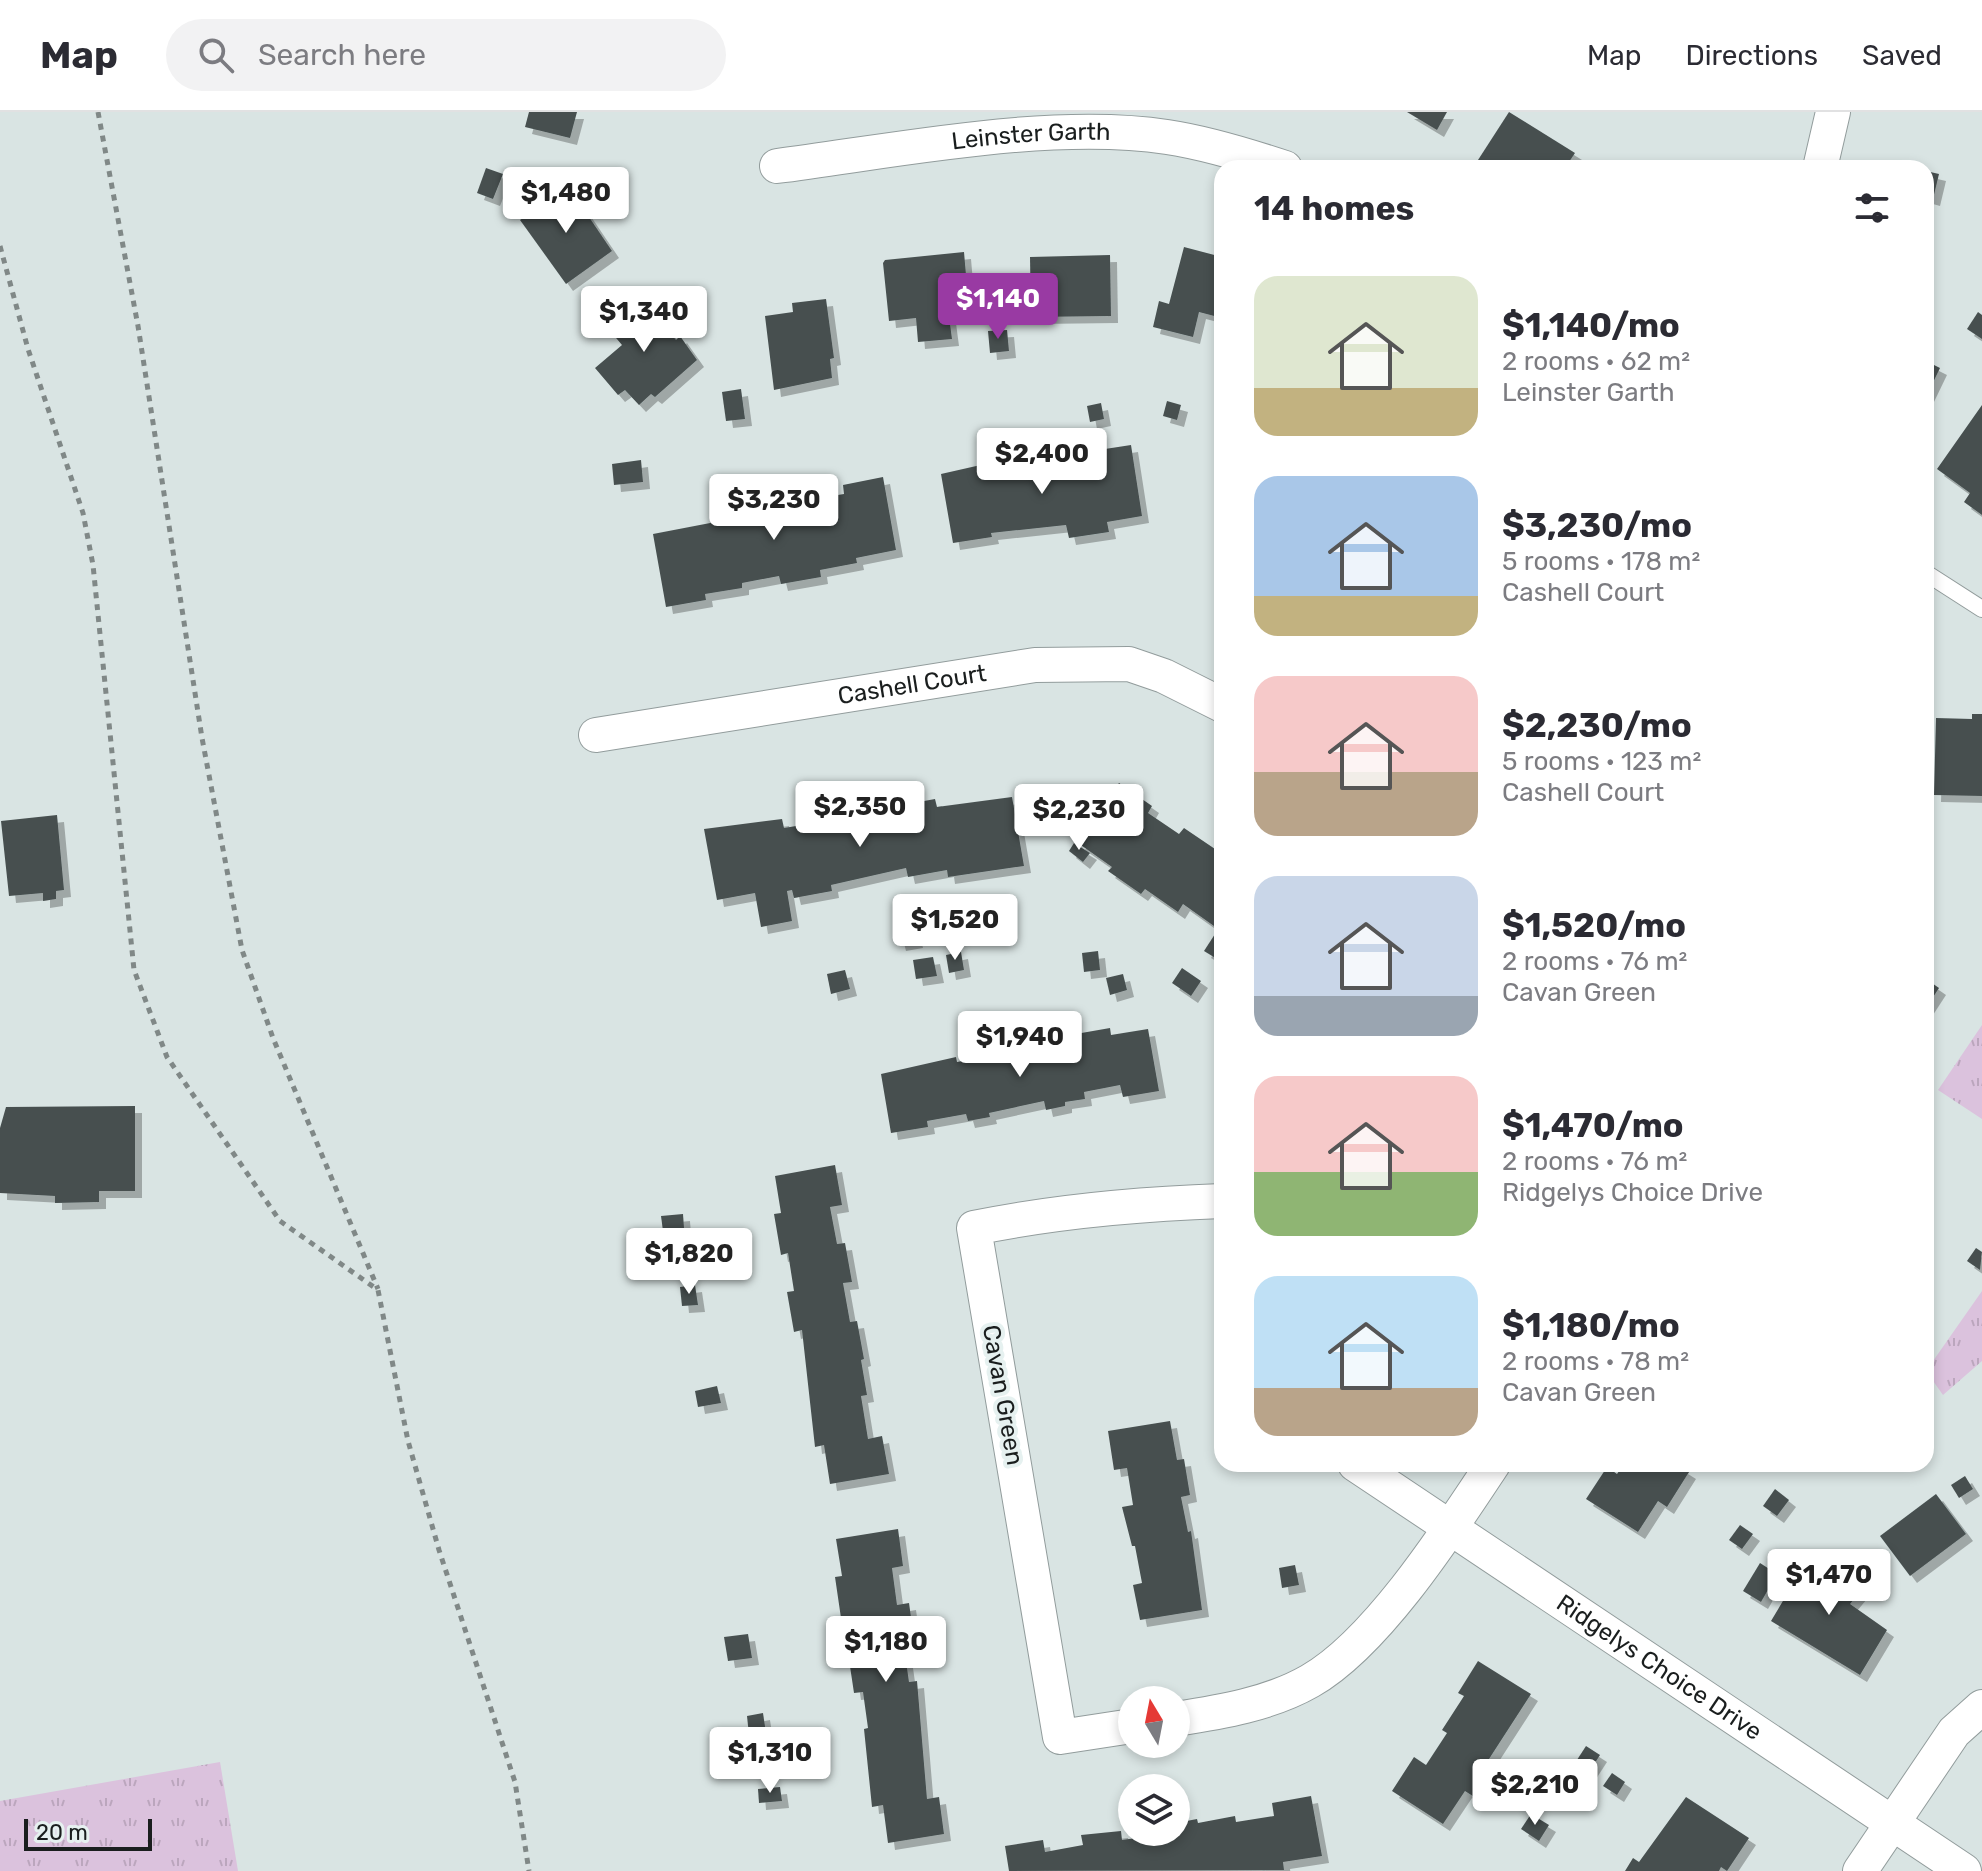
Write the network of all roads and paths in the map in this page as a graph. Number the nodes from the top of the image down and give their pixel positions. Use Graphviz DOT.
graph roads {
  1 [pos="98,112"];
  2 [pos="1833,112"];
  3 [pos="1261,160"];
  4 [pos="1822,160"];
  5 [pos="777,166"];
  6 [pos="0,246"];
  7 [pos="1934,578"];
  8 [pos="1982,609"];
  9 [pos="1214,701"];
  10 [pos="596,735"];
  11 [pos="1214,1201"];
  12 [pos="378,1290"];
  13 [pos="1367,1472"];
  14 [pos="1488,1472"];
  15 [pos="1450,1530"];
  16 [pos="1982,1707"];
  17 [pos="1190,1716"];
  18 [pos="1118,1728"];
  19 [pos="1893,1822"];
  20 [pos="529,1871"];
  21 [pos="1860,1871"];
  22 [pos="1964,1871"];
  1 -- 12 [label="path"];
  2 -- 4 [label="street"];
  3 -- 5 [label="street, Leinster Garth"];
  6 -- 12 [label="path"];
  7 -- 8 [label="lane"];
  9 -- 10 [label="street, Cashell Court"];
  11 -- 18 [label="street, Cavan Green"];
  12 -- 20 [label="path"];
  13 -- 15 [label="street, Ridgelys Choice Drive"];
  14 -- 15 [label="street"];
  15 -- 17 [label="street"];
  15 -- 19 [label="street, Ridgelys Choice Drive"];
  16 -- 19 [label="street"];
  19 -- 21 [label="street"];
  19 -- 22 [label="street, Ridgelys Choice Drive"];
}
